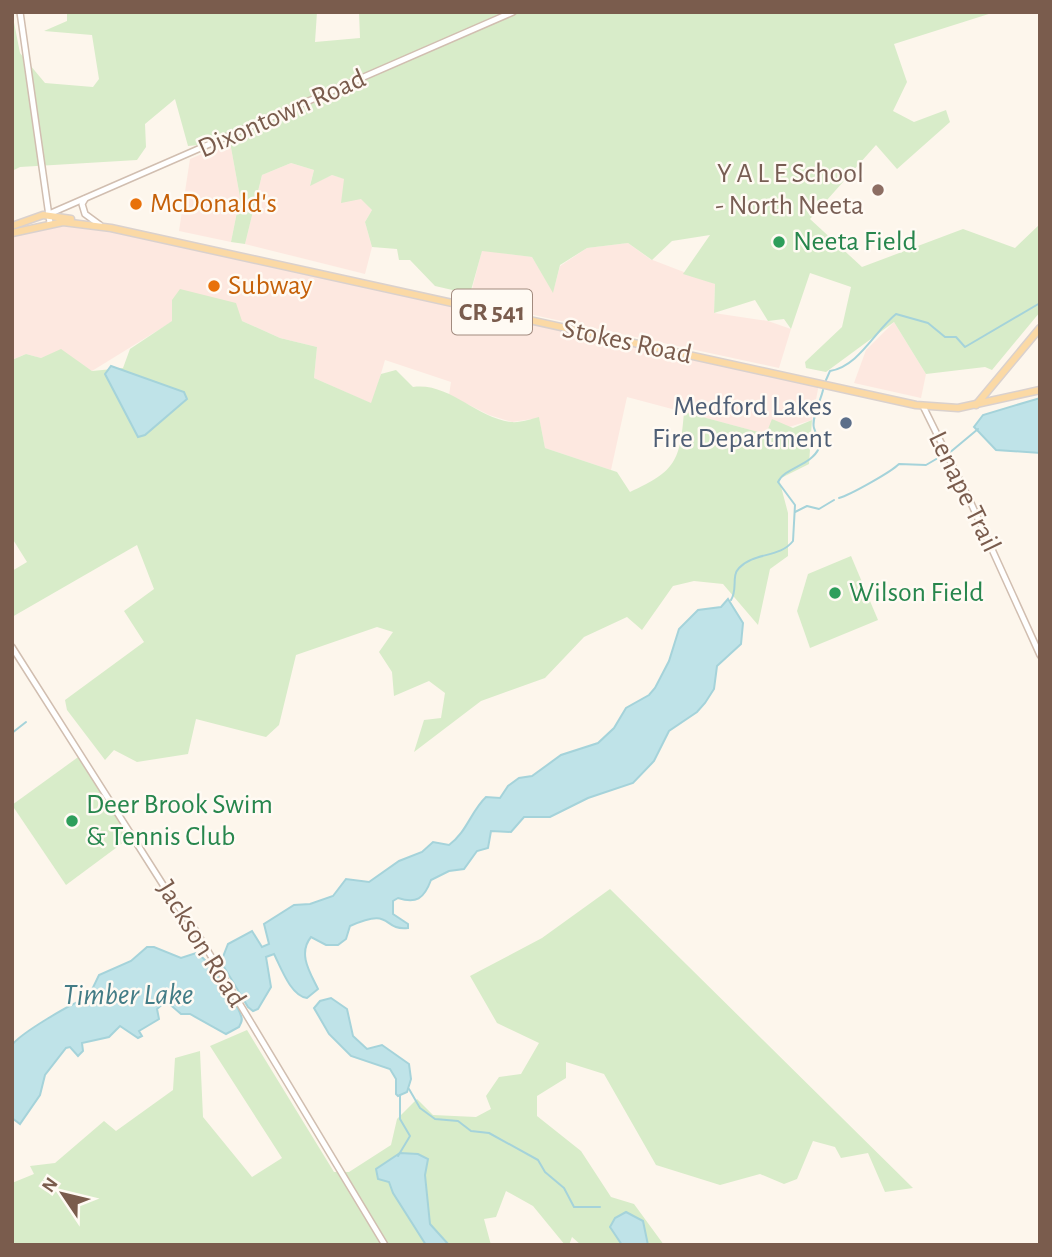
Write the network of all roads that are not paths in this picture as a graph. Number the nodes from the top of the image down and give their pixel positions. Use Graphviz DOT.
graph roads {
  1 [pos="20,12"];
  2 [pos="513,12"];
  3 [pos="85,199"];
  4 [pos="49,214"];
  5 [pos="50,223"];
  6 [pos="91,224"];
  7 [pos="104,226"];
  8 [pos="12,230"];
  9 [pos="1040,328"];
  10 [pos="1040,390"];
  11 [pos="976,405"];
  12 [pos="923,406"];
  13 [pos="12,647"];
  14 [pos="1040,655"];
  15 [pos="385,1245"];
  1 -- 4 [label="street"];
  2 -- 3 [label="street, Dixontown Road"];
  3 -- 4 [label="street, Dixontown Road"];
  3 -- 7 [label="street"];
  4 -- 5 [label="street"];
  4 -- 6 [label="main road, Stokes Road / CR 541"];
  4 -- 8 [label="main road"];
  5 -- 6 [label="main road, Stokes Road / CR 541"];
  5 -- 8 [label="main road, Stokes Road / CR 541"];
  6 -- 7 [label="main road, Stokes Road / CR 541"];
  7 -- 12 [label="main road, Stokes Road / CR 541"];
  9 -- 11 [label="main road"];
  10 -- 11 [label="main road, Stokes Road / CR 541"];
  11 -- 12 [label="main road, Stokes Road / CR 541"];
  12 -- 14 [label="street, Lenape Trail"];
  13 -- 15 [label="street, Jackson Road"];
}
